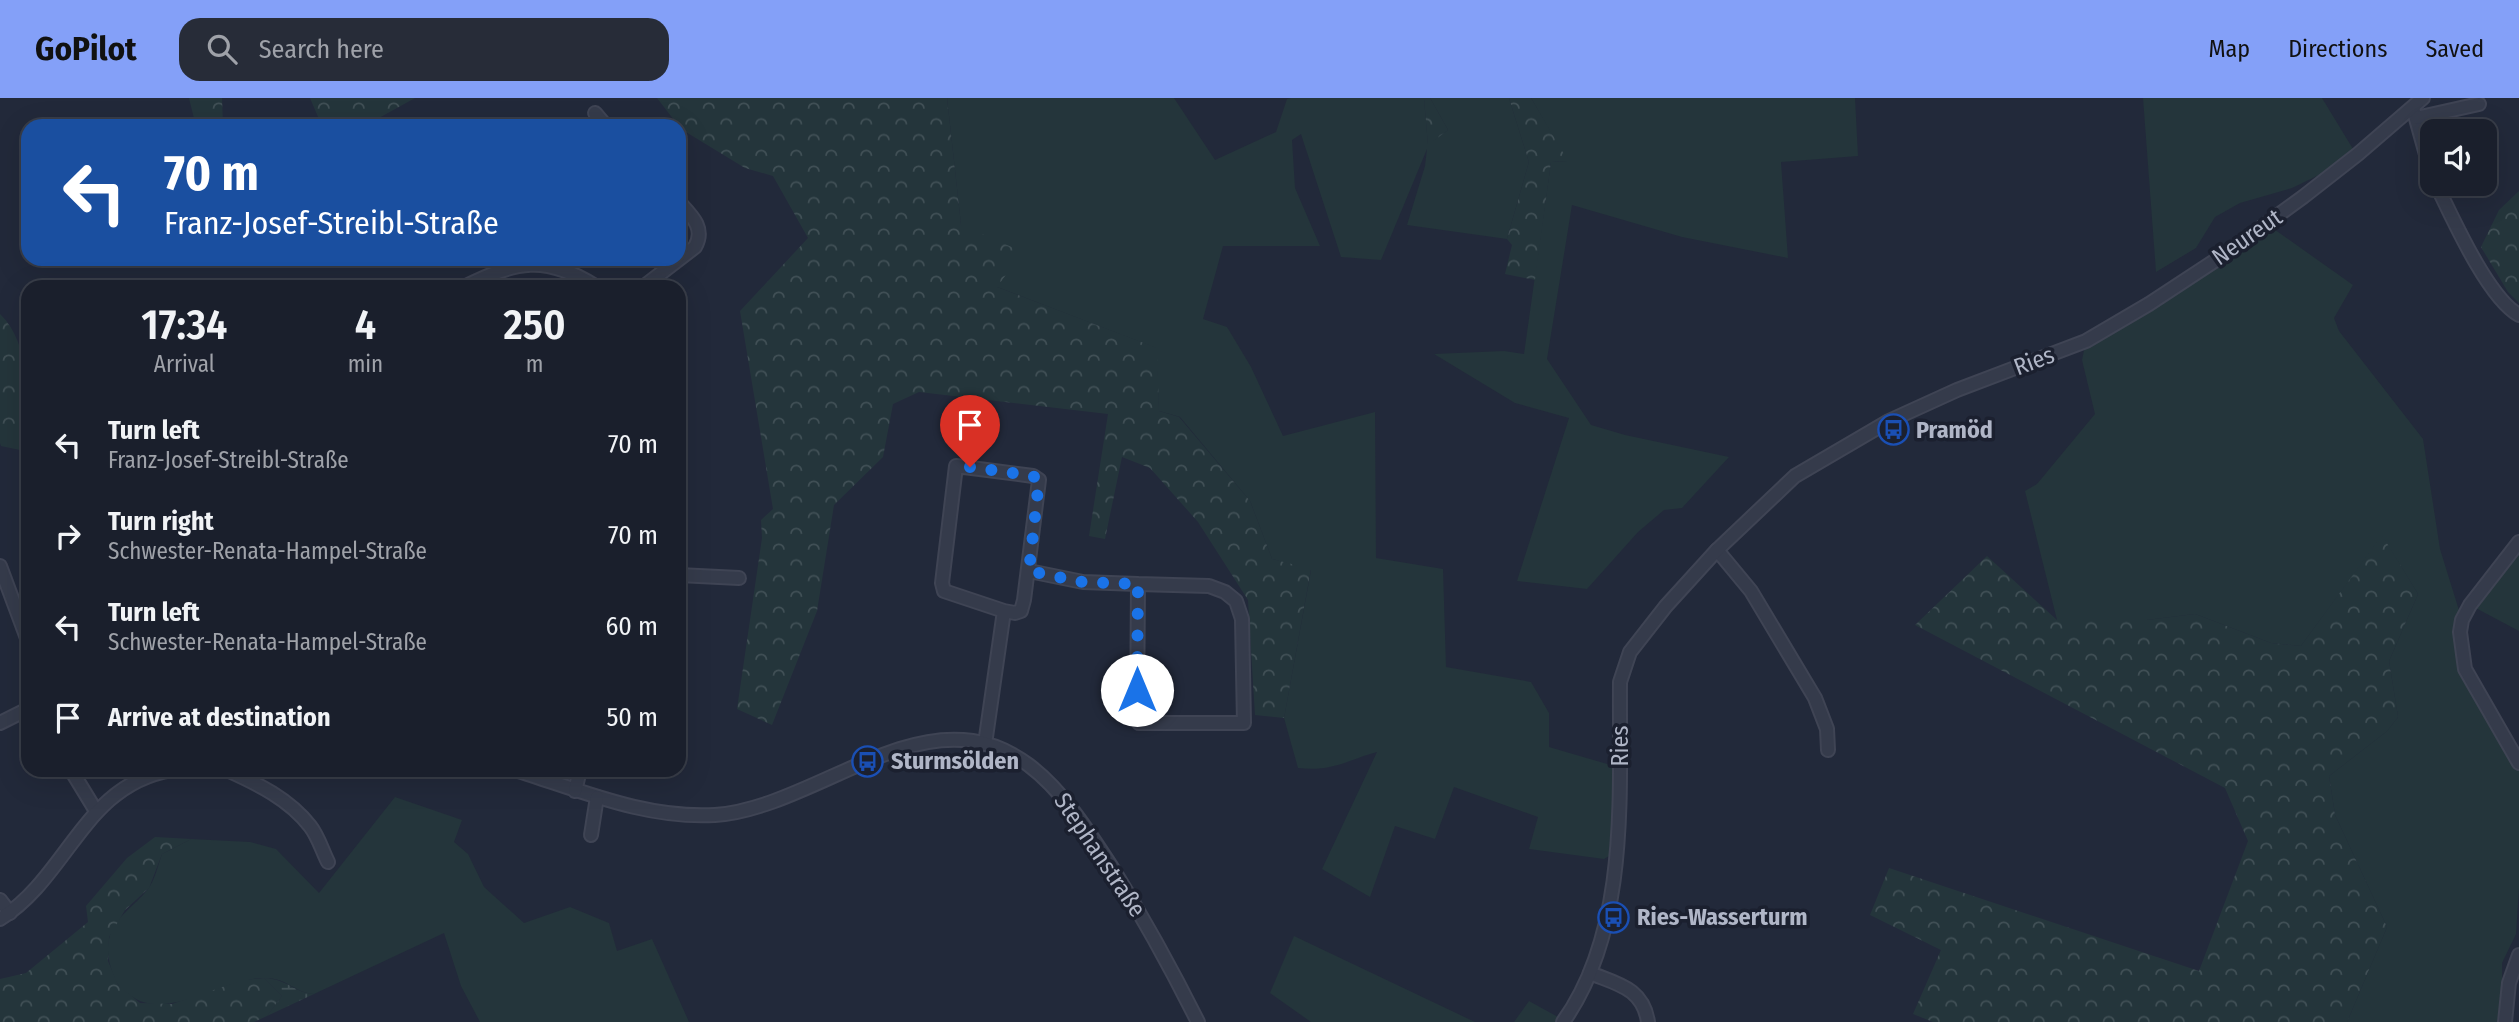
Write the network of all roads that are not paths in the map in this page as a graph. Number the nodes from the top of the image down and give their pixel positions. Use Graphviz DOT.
graph roads {
  1 [pos="2423,98"];
  2 [pos="2479,104"];
  3 [pos="594,113"];
  4 [pos="2414,113"];
  5 [pos="600,119"];
  6 [pos="2420,134"];
  7 [pos="2442,196"];
  8 [pos="686,210"];
  9 [pos="686,254"];
  10 [pos="513,266"];
  11 [pos="548,266"];
  12 [pos="670,266"];
  13 [pos="478,280"];
  14 [pos="583,280"];
  15 [pos="652,280"];
  16 [pos="2519,315"];
  17 [pos="2069,348"];
  18 [pos="2519,542"];
  19 [pos="1717,550"];
  20 [pos="0,566"];
  21 [pos="1029,571"];
  22 [pos="686,575"];
  23 [pos="739,578"];
  24 [pos="1138,584"];
  25 [pos="1004,611"];
  26 [pos="21,622"];
  27 [pos="21,712"];
  28 [pos="0,723"];
  29 [pos="985,744"];
  30 [pos="1828,750"];
  31 [pos="2519,763"];
  32 [pos="75,777"];
  33 [pos="147,777"];
  34 [pos="242,777"];
  35 [pos="534,777"];
  36 [pos="578,777"];
  37 [pos="575,791"];
  38 [pos="597,797"];
  39 [pos="96,811"];
  40 [pos="591,835"];
  41 [pos="328,862"];
  42 [pos="0,900"];
  43 [pos="5,916"];
  44 [pos="2519,956"];
  45 [pos="1590,973"];
  46 [pos="1198,1022"];
  47 [pos="1563,1022"];
  48 [pos="1648,1022"];
  49 [pos="2505,1022"];
  1 -- 4 [label="street, Neureut"];
  2 -- 4 [label="street, Neureut"];
  3 -- 5 [label="street"];
  4 -- 6 [label="street"];
  4 -- 17 [label="street, Neureut"];
  7 -- 16 [label="street"];
  8 -- 9 [label="street"];
  10 -- 13 [label="street"];
  11 -- 14 [label="street"];
  12 -- 15 [label="street"];
  17 -- 19 [label="street, Ries"];
  18 -- 31 [label="street"];
  19 -- 30 [label="street"];
  19 -- 45 [label="street, Ries"];
  20 -- 26 [label="street"];
  21 -- 24 [label="street"];
  21 -- 25 [label="street"];
  21 -- 25 [label="street"];
  22 -- 23 [label="street"];
  24 -- 24 [label="street"];
  25 -- 29 [label="street"];
  27 -- 28 [label="street"];
  29 -- 38 [label="street, Stephanstraße"];
  29 -- 46 [label="street, Stephanstraße"];
  32 -- 39 [label="street"];
  33 -- 39 [label="street"];
  34 -- 41 [label="street"];
  35 -- 37 [label="street, Stephanstraße"];
  36 -- 37 [label="street"];
  37 -- 38 [label="street, Stephanstraße"];
  38 -- 40 [label="street"];
  39 -- 43 [label="street"];
  42 -- 43 [label="street"];
  44 -- 49 [label="street"];
  45 -- 47 [label="street, Ries"];
  45 -- 48 [label="street"];
}
